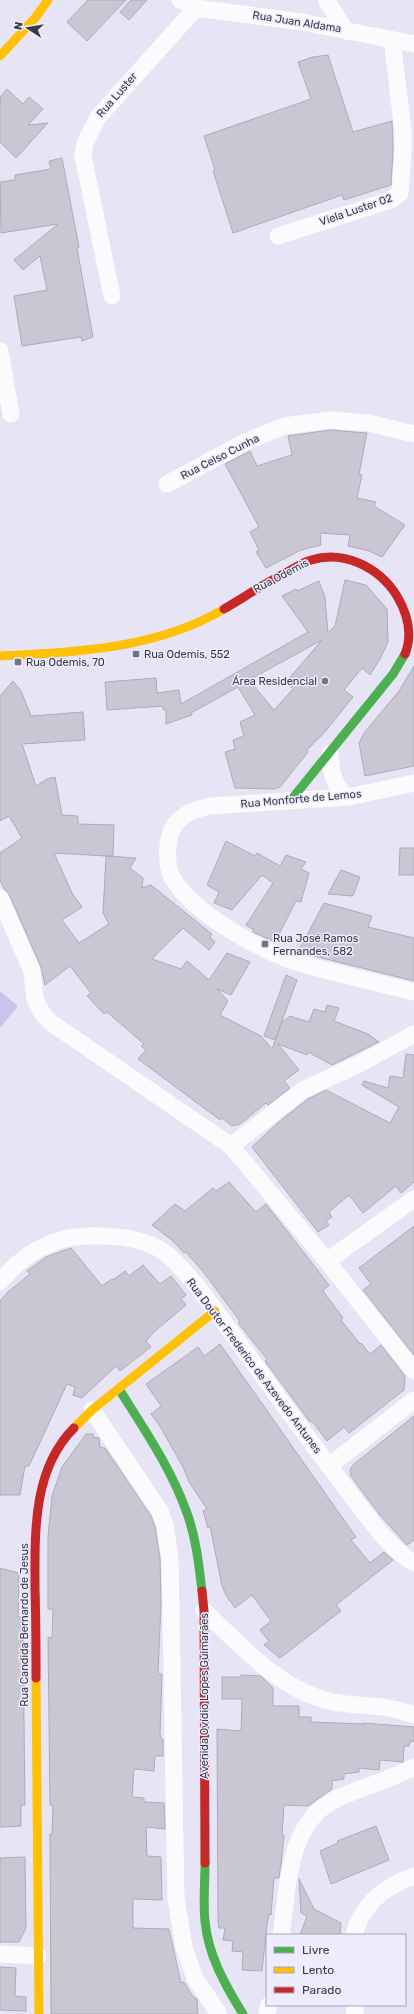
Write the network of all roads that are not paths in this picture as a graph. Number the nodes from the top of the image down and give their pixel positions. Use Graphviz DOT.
graph roads {
  1 [pos="48,0"];
  2 [pos="180,0"];
  3 [pos="326,0"];
  4 [pos="196,8"];
  5 [pos="346,31"];
  6 [pos="392,40"];
  7 [pos="414,44"];
  8 [pos="0,56"];
  9 [pos="278,236"];
  10 [pos="112,296"];
  11 [pos="0,351"];
  12 [pos="11,414"];
  13 [pos="414,434"];
  14 [pos="167,484"];
  15 [pos="0,656"];
  16 [pos="330,754"];
  17 [pos="414,783"];
  18 [pos="348,797"];
  19 [pos="291,800"];
  20 [pos="0,898"];
  21 [pos="414,992"];
  22 [pos="414,1034"];
  23 [pos="231,1146"];
  24 [pos="414,1199"];
  25 [pos="327,1261"];
  26 [pos="0,1282"];
  27 [pos="215,1311"];
  28 [pos="414,1371"];
  29 [pos="118,1389"];
  30 [pos="414,1400"];
  31 [pos="92,1410"];
  32 [pos="329,1466"];
  33 [pos="414,1563"];
  34 [pos="204,1611"];
  35 [pos="414,1715"];
  36 [pos="414,1767"];
  37 [pos="414,1876"];
  38 [pos="281,1934"];
  39 [pos="354,1934"];
  40 [pos="0,1954"];
  41 [pos="38,1956"];
  42 [pos="39,2014"];
  43 [pos="219,2014"];
  44 [pos="243,2014"];
  1 -- 8 [label="street"];
  2 -- 4 [label="street, Rua Juan Aldama"];
  3 -- 5 [label="street"];
  4 -- 5 [label="street, Rua Juan Aldama"];
  4 -- 10 [label="street, Rua Luster"];
  5 -- 6 [label="street, Rua Juan Aldama"];
  6 -- 7 [label="street, Rua Juan Aldama"];
  6 -- 9 [label="street, Viela Luster 02"];
  11 -- 12 [label="street"];
  13 -- 14 [label="street, Rua Celso Cunha"];
  15 -- 16 [label="street, Rua Odemis"];
  16 -- 18 [label="street"];
  16 -- 19 [label="street, Rua Odemis"];
  17 -- 18 [label="street, Rua Monforte de Lemos"];
  18 -- 19 [label="street, Rua Monforte de Lemos"];
  19 -- 21 [label="street, Rua Monforte de Lemos"];
  20 -- 23 [label="street"];
  22 -- 23 [label="street"];
  23 -- 25 [label="street"];
  24 -- 25 [label="street"];
  25 -- 28 [label="street"];
  26 -- 27 [label="street, Rua Doutor Frederico de Azevedo Antunes"];
  27 -- 29 [label="street, Rua Candida Bernardo de Jesus"];
  27 -- 32 [label="street, Rua Doutor Frederico de Azevedo Antunes"];
  29 -- 31 [label="street, Rua Candida Bernardo de Jesus"];
  29 -- 34 [label="street, Avenida Ovídio Lopes Guimarães"];
  30 -- 32 [label="street"];
  31 -- 41 [label="street, Rua Candida Bernardo de Jesus"];
  31 -- 43 [label="street"];
  32 -- 33 [label="street, Rua Doutor Frederico de Azevedo Antunes"];
  34 -- 35 [label="street"];
  34 -- 44 [label="street, Avenida Ovídio Lopes Guimarães"];
  36 -- 38 [label="street"];
  37 -- 39 [label="street"];
  40 -- 41 [label="street"];
  41 -- 42 [label="street, Rua Candida Bernardo de Jesus"];
}
